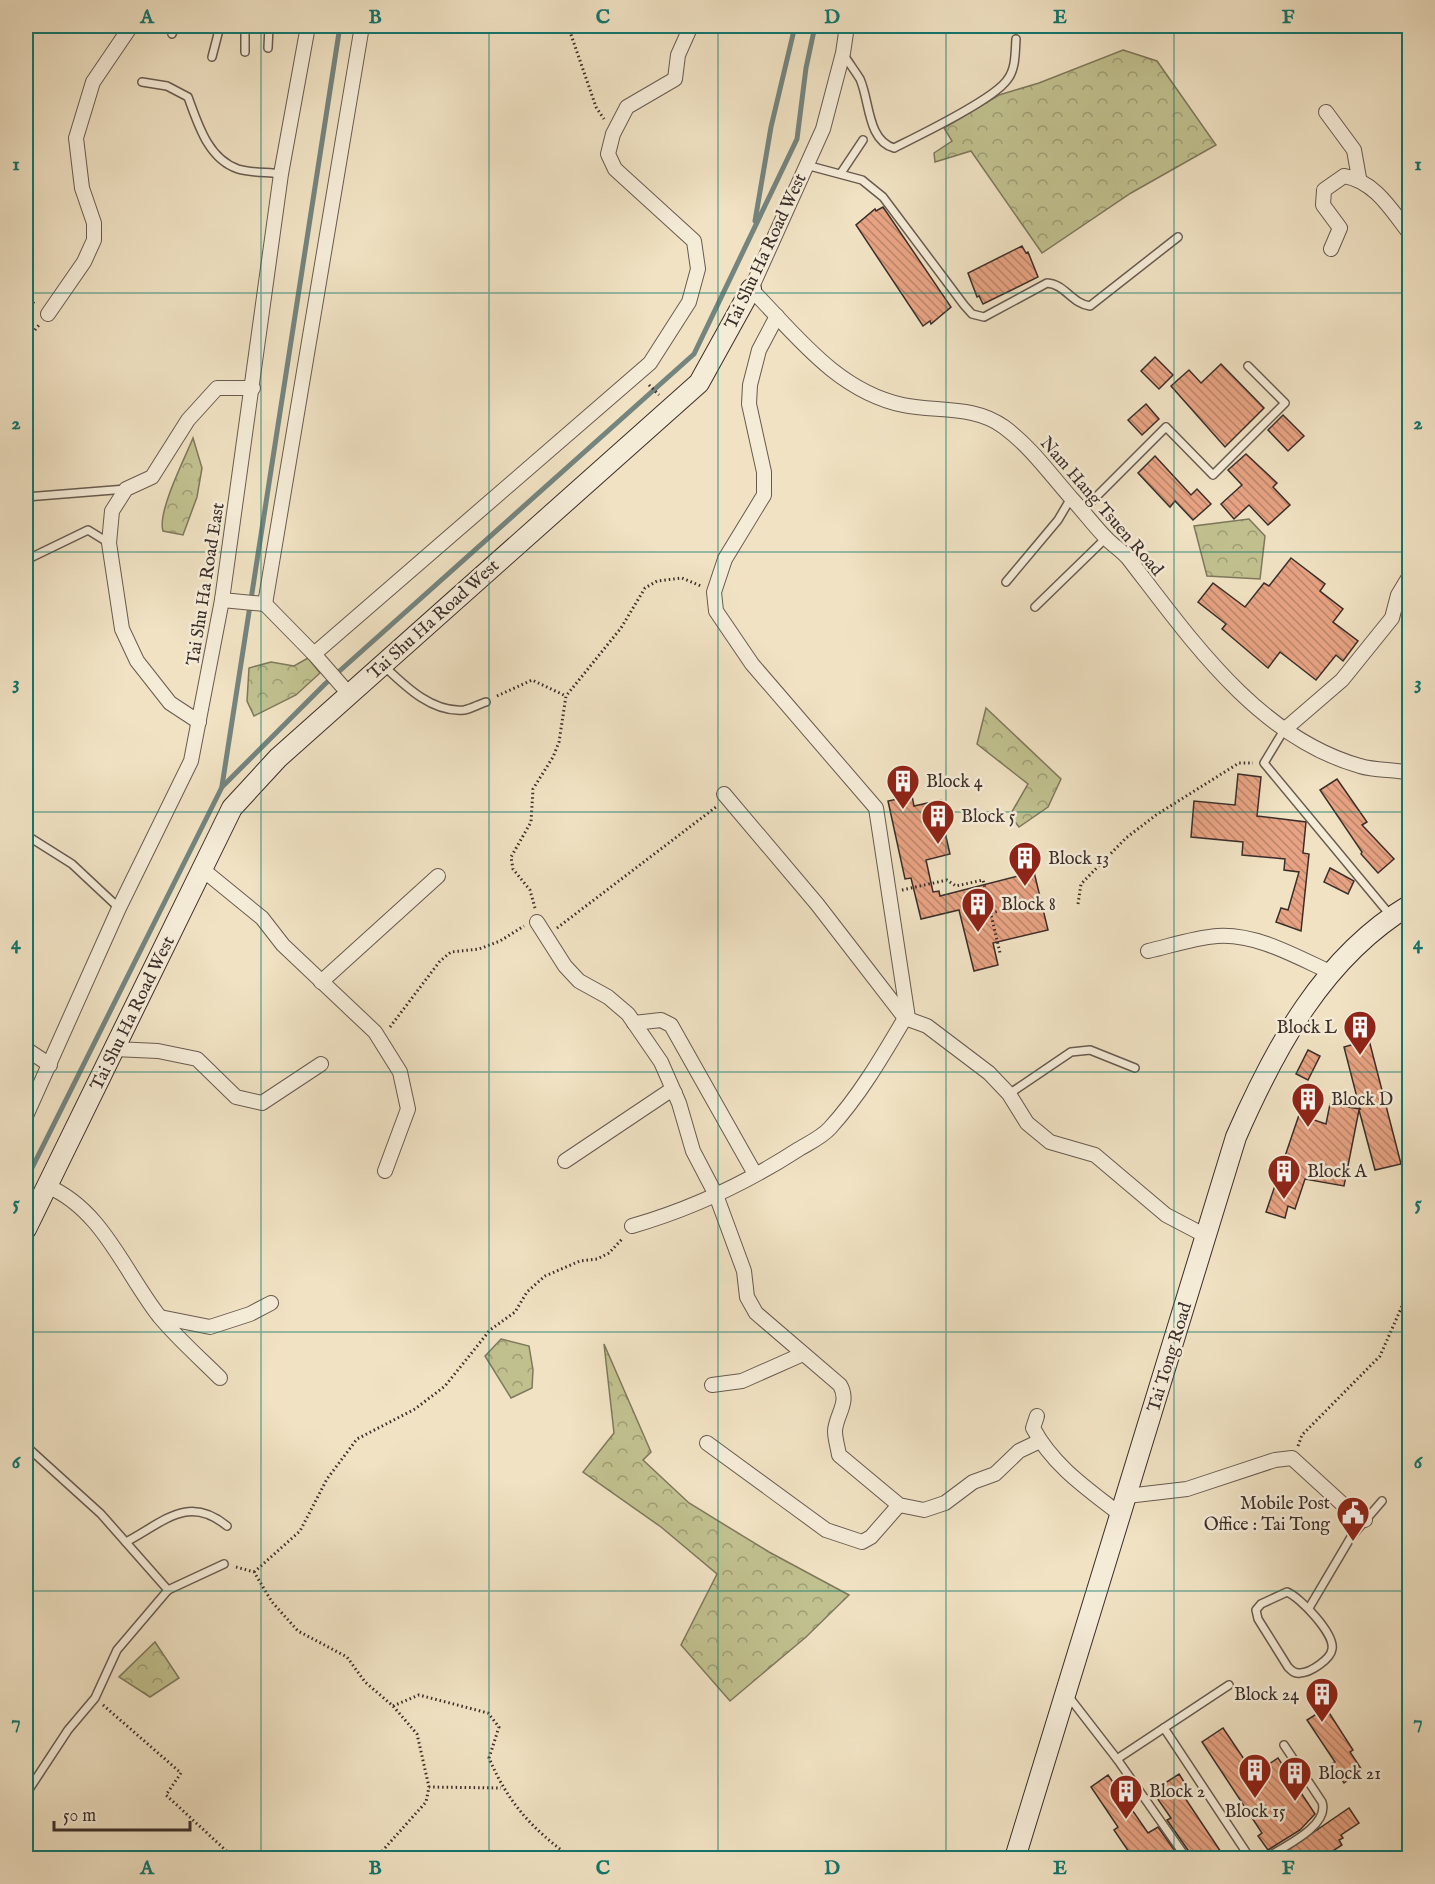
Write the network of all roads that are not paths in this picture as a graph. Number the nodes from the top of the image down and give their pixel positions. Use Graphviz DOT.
graph roads {
  1 [pos="131,26"];
  2 [pos="175,26"];
  3 [pos="220,26"];
  4 [pos="245,26"];
  5 [pos="269,26"];
  6 [pos="307,26"];
  7 [pos="362,26"];
  8 [pos="691,26"];
  9 [pos="847,26"];
  10 [pos="172,34"];
  11 [pos="1016,39"];
  12 [pos="268,48"];
  13 [pos="245,52"];
  14 [pos="843,53"];
  15 [pos="212,57"];
  16 [pos="142,82"];
  17 [pos="1326,112"];
  18 [pos="863,140"];
  19 [pos="806,165"];
  20 [pos="841,173"];
  21 [pos="281,174"];
  22 [pos="1359,178"];
  23 [pos="1410,234"];
  24 [pos="1178,237"];
  25 [pos="1330,249"];
  26 [pos="751,289"];
  27 [pos="48,314"];
  28 [pos="777,316"];
  29 [pos="1248,366"];
  30 [pos="253,388"];
  31 [pos="126,489"];
  32 [pos="26,497"];
  33 [pos="1071,498"];
  34 [pos="1083,510"];
  35 [pos="1106,538"];
  36 [pos="109,543"];
  37 [pos="26,560"];
  38 [pos="1410,576"];
  39 [pos="1006,582"];
  40 [pos="226,601"];
  41 [pos="261,603"];
  42 [pos="1035,607"];
  43 [pos="314,654"];
  44 [pos="382,664"];
  45 [pos="349,694"];
  46 [pos="486,702"];
  47 [pos="199,722"];
  48 [pos="1284,730"];
  49 [pos="1410,773"];
  50 [pos="724,794"];
  51 [pos="26,835"];
  52 [pos="202,869"];
  53 [pos="438,876"];
  54 [pos="1410,905"];
  55 [pos="119,908"];
  56 [pos="1391,916"];
  57 [pos="537,922"];
  58 [pos="1148,951"];
  59 [pos="1332,973"];
  60 [pos="321,982"];
  61 [pos="906,1018"];
  62 [pos="634,1023"];
  63 [pos="26,1048"];
  64 [pos="114,1049"];
  65 [pos="321,1064"];
  66 [pos="50,1065"];
  67 [pos="1135,1068"];
  68 [pos="675,1093"];
  69 [pos="1009,1094"];
  70 [pos="26,1116"];
  71 [pos="565,1161"];
  72 [pos="385,1172"];
  73 [pos="755,1174"];
  74 [pos="47,1186"];
  75 [pos="716,1195"];
  76 [pos="632,1226"];
  77 [pos="26,1229"];
  78 [pos="1206,1236"];
  79 [pos="271,1303"];
  80 [pos="160,1317"];
  81 [pos="803,1354"];
  82 [pos="220,1378"];
  83 [pos="712,1385"];
  84 [pos="1037,1416"];
  85 [pos="1040,1441"];
  86 [pos="707,1443"];
  87 [pos="26,1446"];
  88 [pos="1382,1501"];
  89 [pos="899,1505"];
  90 [pos="1124,1506"];
  91 [pos="1365,1520"];
  92 [pos="227,1526"];
  93 [pos="126,1542"];
  94 [pos="224,1564"];
  95 [pos="168,1590"];
  96 [pos="1309,1608"];
  97 [pos="1229,1685"];
  98 [pos="1066,1694"];
  99 [pos="1164,1728"];
  100 [pos="1284,1745"];
  101 [pos="1117,1759"];
  102 [pos="26,1794"];
  103 [pos="1185,1856"];
  104 [pos="1015,1858"];
  105 [pos="1250,1858"];
  106 [pos="1266,1858"];
  1 -- 27 [label="street"];
  2 -- 10 [label="lane"];
  3 -- 15 [label="lane"];
  4 -- 13 [label="lane"];
  5 -- 12 [label="lane"];
  6 -- 21 [label="street, Tai Shu Ha Road East"];
  7 -- 41 [label="street"];
  8 -- 43 [label="street"];
  9 -- 14 [label="street, Tai Shu Ha Road West"];
  11 -- 14 [label="lane"];
  14 -- 19 [label="street, Tai Shu Ha Road West"];
  16 -- 21 [label="lane"];
  17 -- 22 [label="street"];
  18 -- 20 [label="lane"];
  19 -- 20 [label="lane"];
  19 -- 26 [label="street, Tai Shu Ha Road West"];
  20 -- 24 [label="lane"];
  21 -- 30 [label="street, Tai Shu Ha Road East"];
  22 -- 23 [label="street"];
  22 -- 25 [label="street"];
  26 -- 28 [label="street, Nam Hang Tsuen Road"];
  26 -- 44 [label="street, Tai Shu Ha Road West"];
  28 -- 33 [label="street, Nam Hang Tsuen Road"];
  28 -- 61 [label="street"];
  29 -- 34 [label="lane"];
  30 -- 31 [label="street"];
  30 -- 40 [label="street, Tai Shu Ha Road East"];
  31 -- 32 [label="lane"];
  31 -- 36 [label="street"];
  33 -- 34 [label="street, Nam Hang Tsuen Road"];
  33 -- 39 [label="lane"];
  34 -- 35 [label="street, Nam Hang Tsuen Road"];
  35 -- 42 [label="lane"];
  35 -- 48 [label="street, Nam Hang Tsuen Road"];
  36 -- 37 [label="lane"];
  36 -- 47 [label="street"];
  38 -- 48 [label="street"];
  40 -- 41 [label="street"];
  40 -- 47 [label="street, Tai Shu Ha Road East"];
  41 -- 43 [label="street"];
  43 -- 45 [label="street"];
  44 -- 45 [label="street, Tai Shu Ha Road West"];
  44 -- 46 [label="lane"];
  45 -- 52 [label="street, Tai Shu Ha Road West"];
  47 -- 55 [label="street, Tai Shu Ha Road East"];
  48 -- 49 [label="street, Nam Hang Tsuen Road"];
  48 -- 56 [label="lane"];
  50 -- 61 [label="street"];
  51 -- 55 [label="lane"];
  52 -- 60 [label="street"];
  52 -- 64 [label="street, Tai Shu Ha Road West"];
  53 -- 60 [label="street"];
  54 -- 56 [label="street, Tai Tong Road"];
  55 -- 66 [label="street, Tai Shu Ha Road East"];
  56 -- 59 [label="street, Tai Tong Road"];
  57 -- 62 [label="street"];
  58 -- 59 [label="street"];
  59 -- 78 [label="street, Tai Tong Road"];
  60 -- 72 [label="street"];
  61 -- 69 [label="street"];
  61 -- 73 [label="street"];
  62 -- 68 [label="street"];
  62 -- 73 [label="street"];
  63 -- 66 [label="street"];
  64 -- 65 [label="street"];
  64 -- 74 [label="street, Tai Shu Ha Road West"];
  66 -- 70 [label="street, Tai Shu Ha Road East"];
  67 -- 69 [label="lane"];
  68 -- 71 [label="street"];
  68 -- 75 [label="street"];
  69 -- 78 [label="street"];
  73 -- 75 [label="street"];
  74 -- 77 [label="street, Tai Shu Ha Road West"];
  74 -- 80 [label="street"];
  75 -- 76 [label="street"];
  75 -- 81 [label="street"];
  78 -- 90 [label="street, Tai Tong Road"];
  79 -- 80 [label="street"];
  80 -- 82 [label="street"];
  81 -- 83 [label="street"];
  81 -- 89 [label="street"];
  84 -- 85 [label="street"];
  85 -- 89 [label="street"];
  85 -- 90 [label="street"];
  86 -- 89 [label="street"];
  87 -- 93 [label="lane"];
  88 -- 91 [label="lane"];
  90 -- 91 [label="street"];
  90 -- 98 [label="street, Tai Tong Road"];
  91 -- 96 [label="lane"];
  92 -- 93 [label="lane"];
  93 -- 95 [label="lane"];
  94 -- 95 [label="lane"];
  95 -- 102 [label="lane"];
  96 -- 96 [label="lane"];
  97 -- 99 [label="lane"];
  98 -- 101 [label="lane"];
  98 -- 104 [label="street, Tai Tong Road"];
  99 -- 101 [label="lane"];
  99 -- 105 [label="lane"];
  100 -- 106 [label="lane"];
  101 -- 103 [label="lane"];
}
